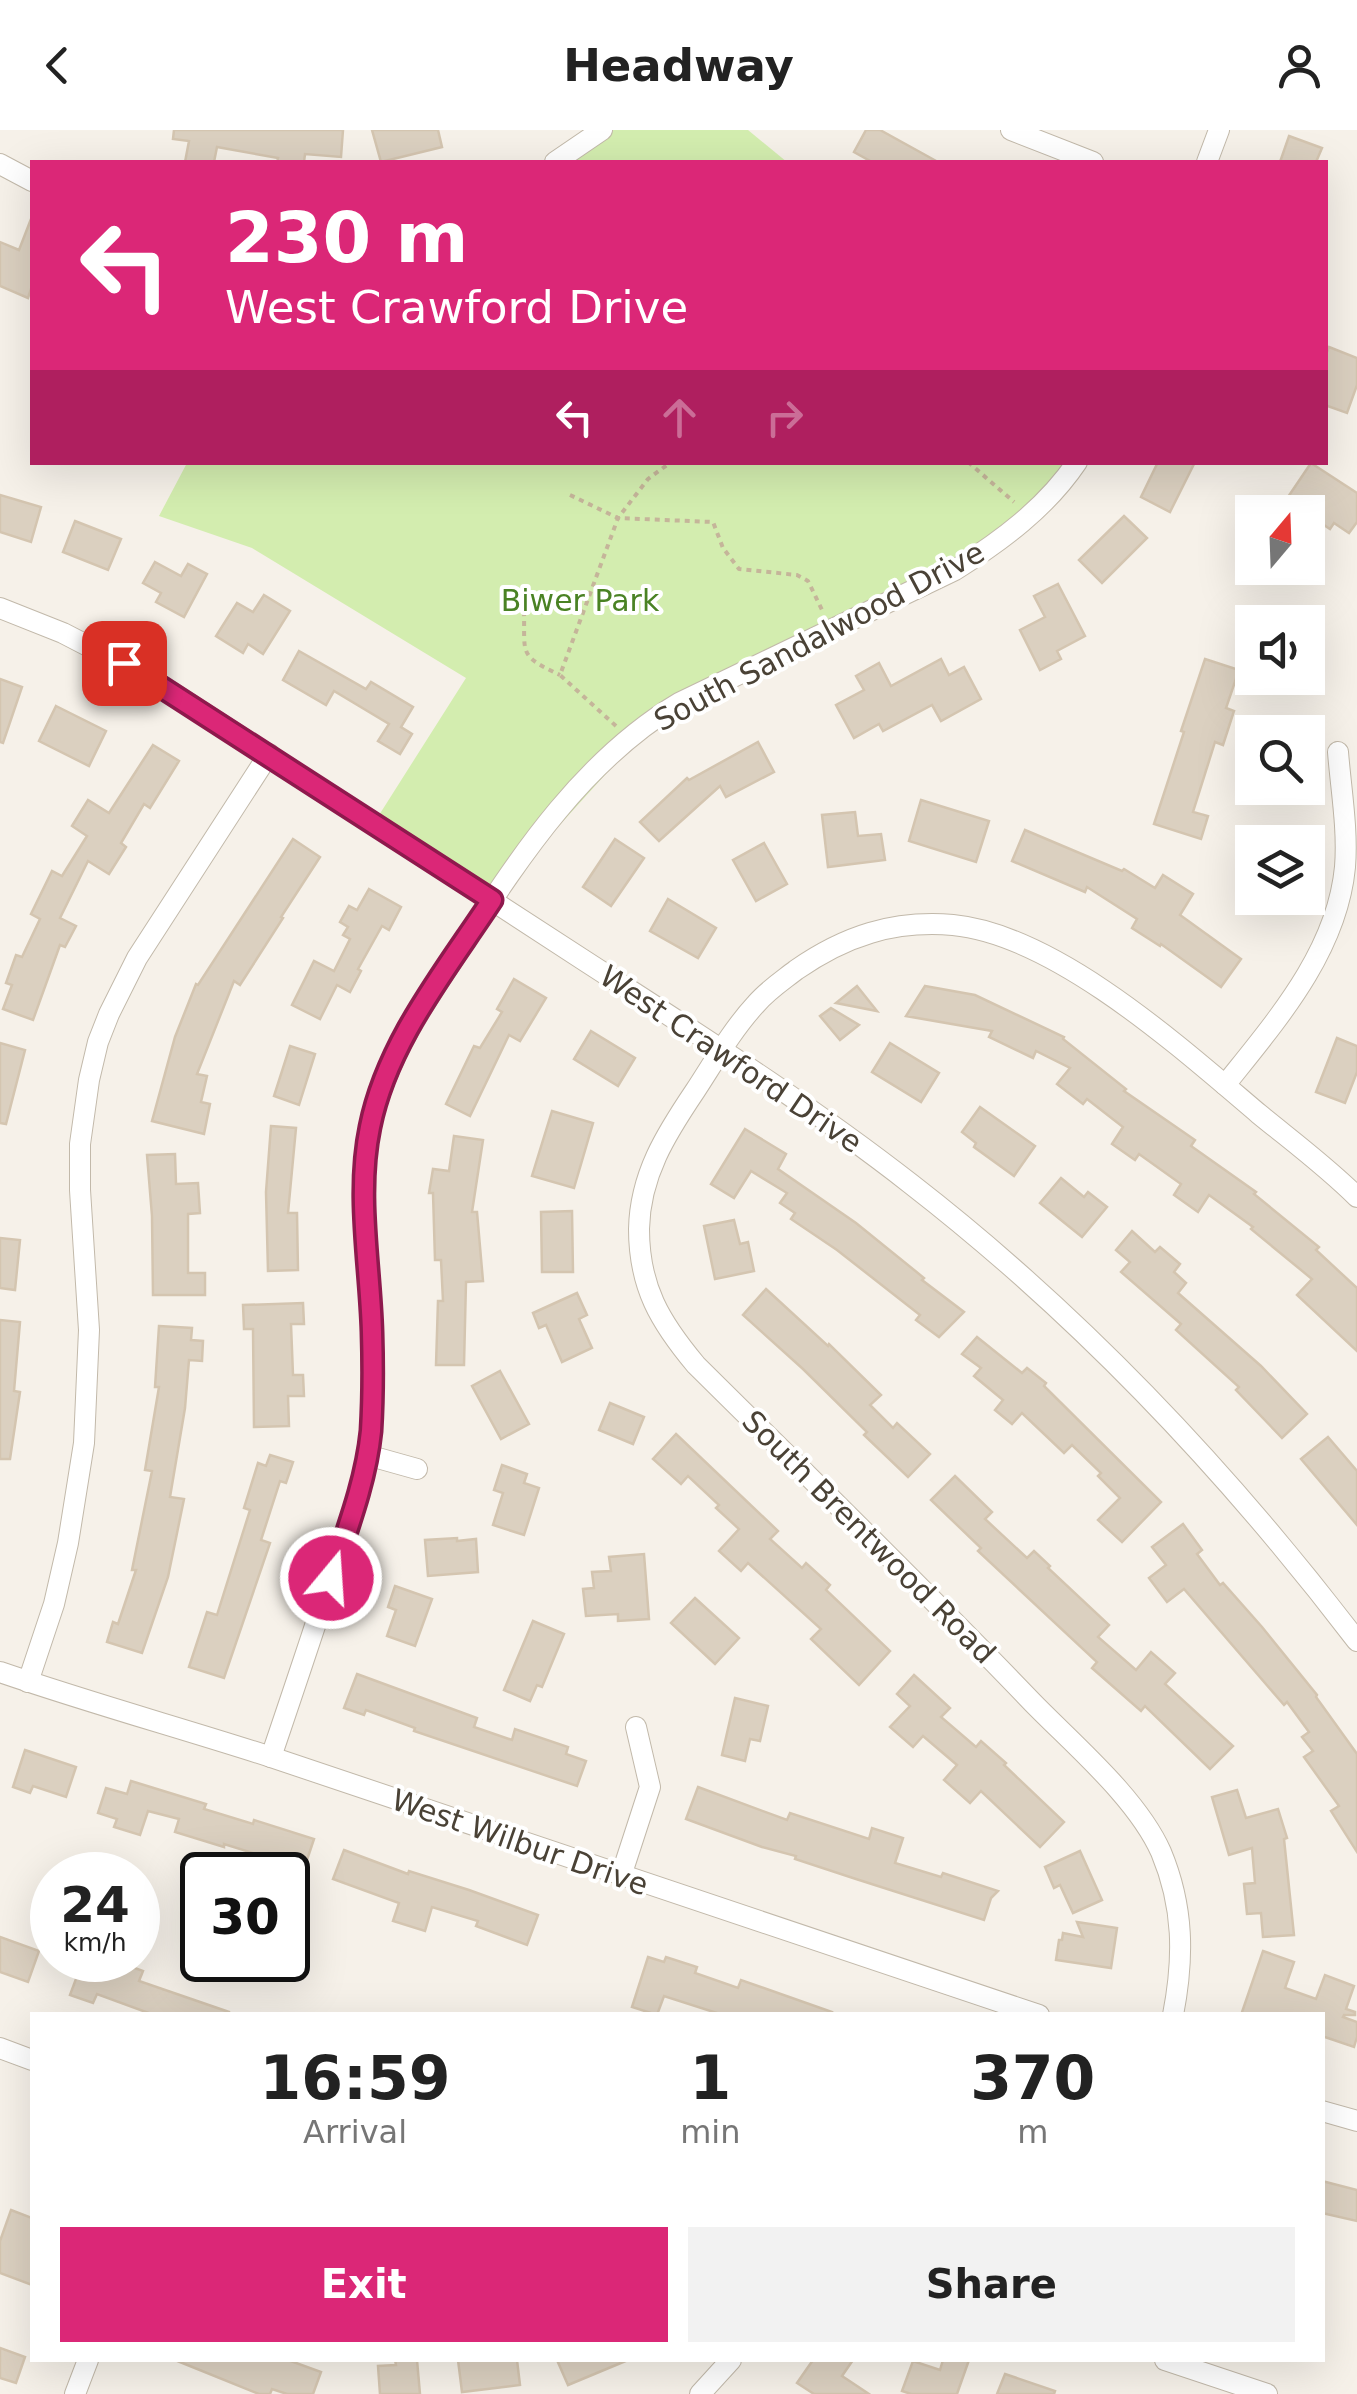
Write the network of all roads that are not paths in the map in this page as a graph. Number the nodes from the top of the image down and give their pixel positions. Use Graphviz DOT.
graph roads {
  1 [pos="602,130"];
  2 [pos="1012,130"];
  3 [pos="1219,130"];
  4 [pos="557,160"];
  5 [pos="1087,160"];
  6 [pos="1208,160"];
  7 [pos="0,164"];
  8 [pos="30,180"];
  9 [pos="1075,465"];
  10 [pos="0,608"];
  11 [pos="1338,752"];
  12 [pos="269,754"];
  13 [pos="492,900"];
  14 [pos="722,1050"];
  15 [pos="1225,1085"];
  16 [pos="1357,1197"];
  17 [pos="366,1455"];
  18 [pos="417,1469"];
  19 [pos="1357,1642"];
  20 [pos="0,1672"];
  21 [pos="28,1682"];
  22 [pos="636,1727"];
  23 [pos="271,1757"];
  24 [pos="621,1876"];
  25 [pos="1029,2012"];
  26 [pos="1174,2012"];
  27 [pos="0,2048"];
  28 [pos="30,2059"];
  29 [pos="1325,2111"];
  30 [pos="1357,2121"];
  31 [pos="87,2362"];
  32 [pos="729,2362"];
  33 [pos="1171,2362"];
  34 [pos="76,2394"];
  35 [pos="700,2394"];
  36 [pos="1267,2394"];
  1 -- 4 [label="street"];
  2 -- 5 [label="street"];
  3 -- 6 [label="street"];
  7 -- 8 [label="street"];
  9 -- 13 [label="street, South Sandalwood Drive"];
  10 -- 12 [label="street, West Crawford Drive"];
  11 -- 15 [label="street"];
  12 -- 13 [label="street, West Crawford Drive"];
  12 -- 21 [label="street"];
  13 -- 14 [label="street, West Crawford Drive"];
  13 -- 17 [label="street, South Sandalwood Drive"];
  14 -- 15 [label="street, South Brentwood Road"];
  14 -- 19 [label="street, West Crawford Drive"];
  14 -- 26 [label="street, South Brentwood Road"];
  15 -- 16 [label="street, South Brentwood Road"];
  17 -- 18 [label="street"];
  17 -- 23 [label="street, South Sandalwood Drive"];
  20 -- 21 [label="street, West Wilbur Drive"];
  21 -- 23 [label="street, West Wilbur Drive"];
  22 -- 24 [label="street"];
  23 -- 24 [label="street, West Wilbur Drive"];
  24 -- 25 [label="street, West Wilbur Drive"];
  27 -- 28 [label="street"];
  29 -- 30 [label="street"];
  31 -- 34 [label="street"];
  32 -- 35 [label="street"];
  33 -- 36 [label="street"];
}
